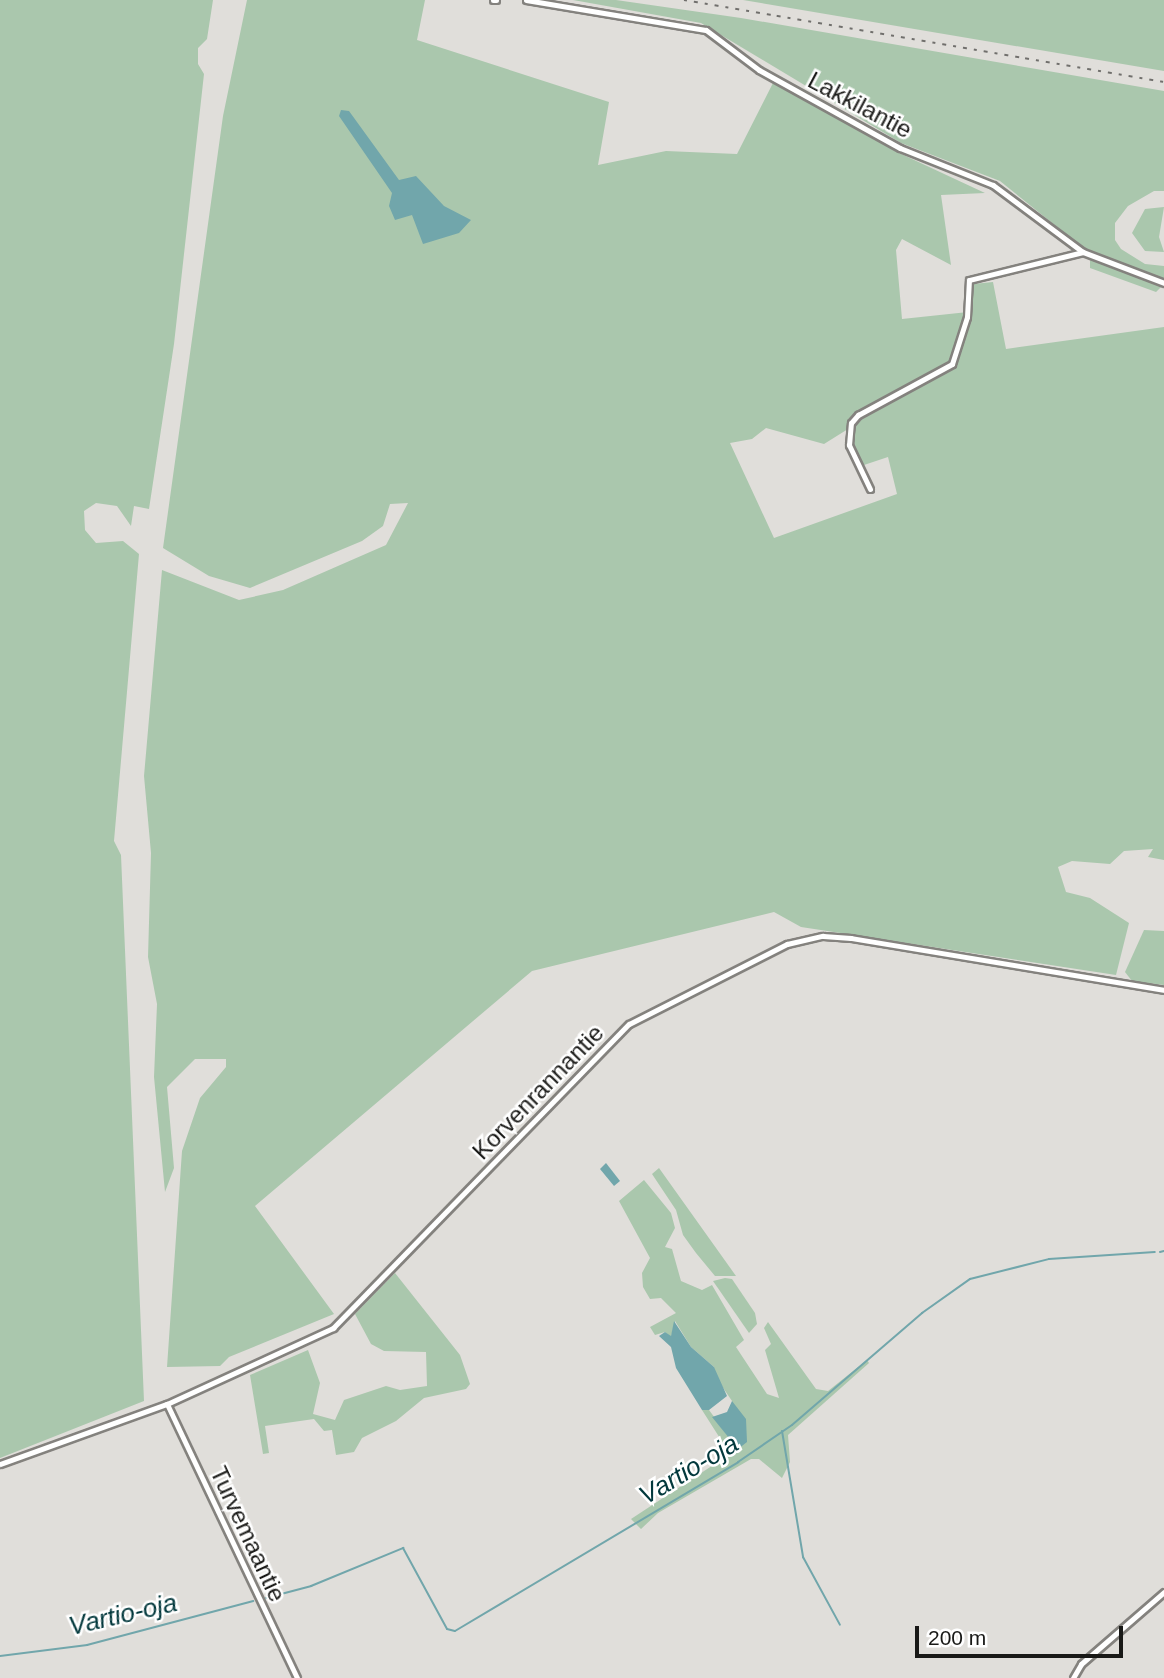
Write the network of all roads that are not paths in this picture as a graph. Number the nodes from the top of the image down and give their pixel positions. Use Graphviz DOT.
graph roads {
  1 [pos="526,0"];
  2 [pos="1083,252"];
  3 [pos="1164,283"];
  4 [pos="870,489"];
  5 [pos="1164,990"];
  6 [pos="167,1404"];
  7 [pos="0,1464"];
  8 [pos="1164,1592"];
  9 [pos="297,1678"];
  10 [pos="1073,1678"];
  1 -- 2 [label="street, Lakkilantie"];
  2 -- 3 [label="street, Lakkilantie"];
  2 -- 4 [label="street"];
  5 -- 6 [label="street, Korvenrannantie"];
  6 -- 7 [label="street, Korvenrannantie"];
  6 -- 9 [label="street, Turvemaantie"];
  8 -- 10 [label="street"];
}
